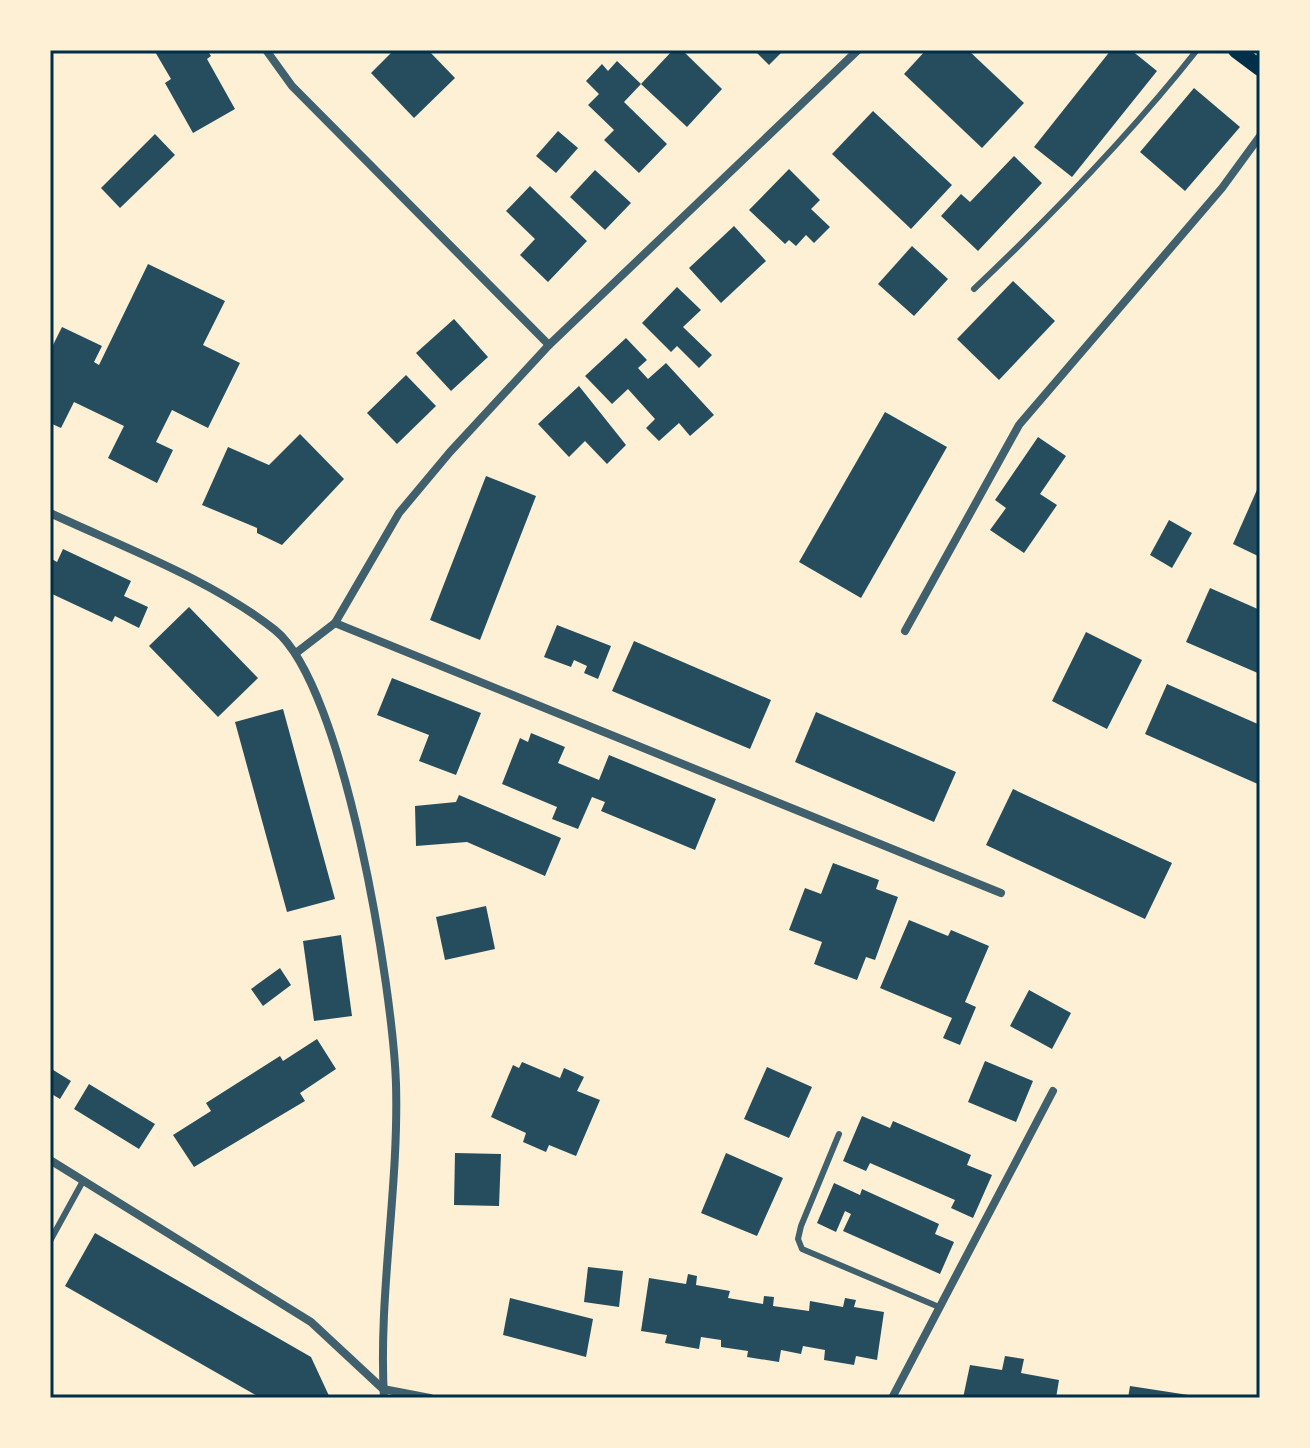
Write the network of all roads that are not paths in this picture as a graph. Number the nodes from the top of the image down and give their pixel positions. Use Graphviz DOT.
graph roads {
  1 [pos="266,50"];
  2 [pos="858,50"];
  3 [pos="1197,50"];
  4 [pos="1236,50"];
  5 [pos="1260,68"];
  6 [pos="1260,136"];
  7 [pos="974,289"];
  8 [pos="549,345"];
  9 [pos="50,513"];
  10 [pos="335,623"];
  11 [pos="905,631"];
  12 [pos="296,653"];
  13 [pos="1001,893"];
  14 [pos="1053,1091"];
  15 [pos="839,1134"];
  16 [pos="50,1160"];
  17 [pos="83,1181"];
  18 [pos="50,1241"];
  19 [pos="939,1307"];
  20 [pos="384,1393"];
  21 [pos="430,1398"];
  22 [pos="892,1398"];
  1 -- 8 [label="street"];
  2 -- 8 [label="street"];
  3 -- 7 [label="lane"];
  4 -- 5 [label="main road"];
  6 -- 11 [label="street"];
  8 -- 10 [label="street"];
  9 -- 12 [label="street"];
  10 -- 12 [label="street"];
  10 -- 13 [label="street"];
  12 -- 20 [label="street"];
  14 -- 19 [label="street"];
  15 -- 19 [label="lane"];
  16 -- 17 [label="street"];
  17 -- 18 [label="lane"];
  17 -- 20 [label="street"];
  19 -- 22 [label="street"];
  20 -- 21 [label="street"];
}
